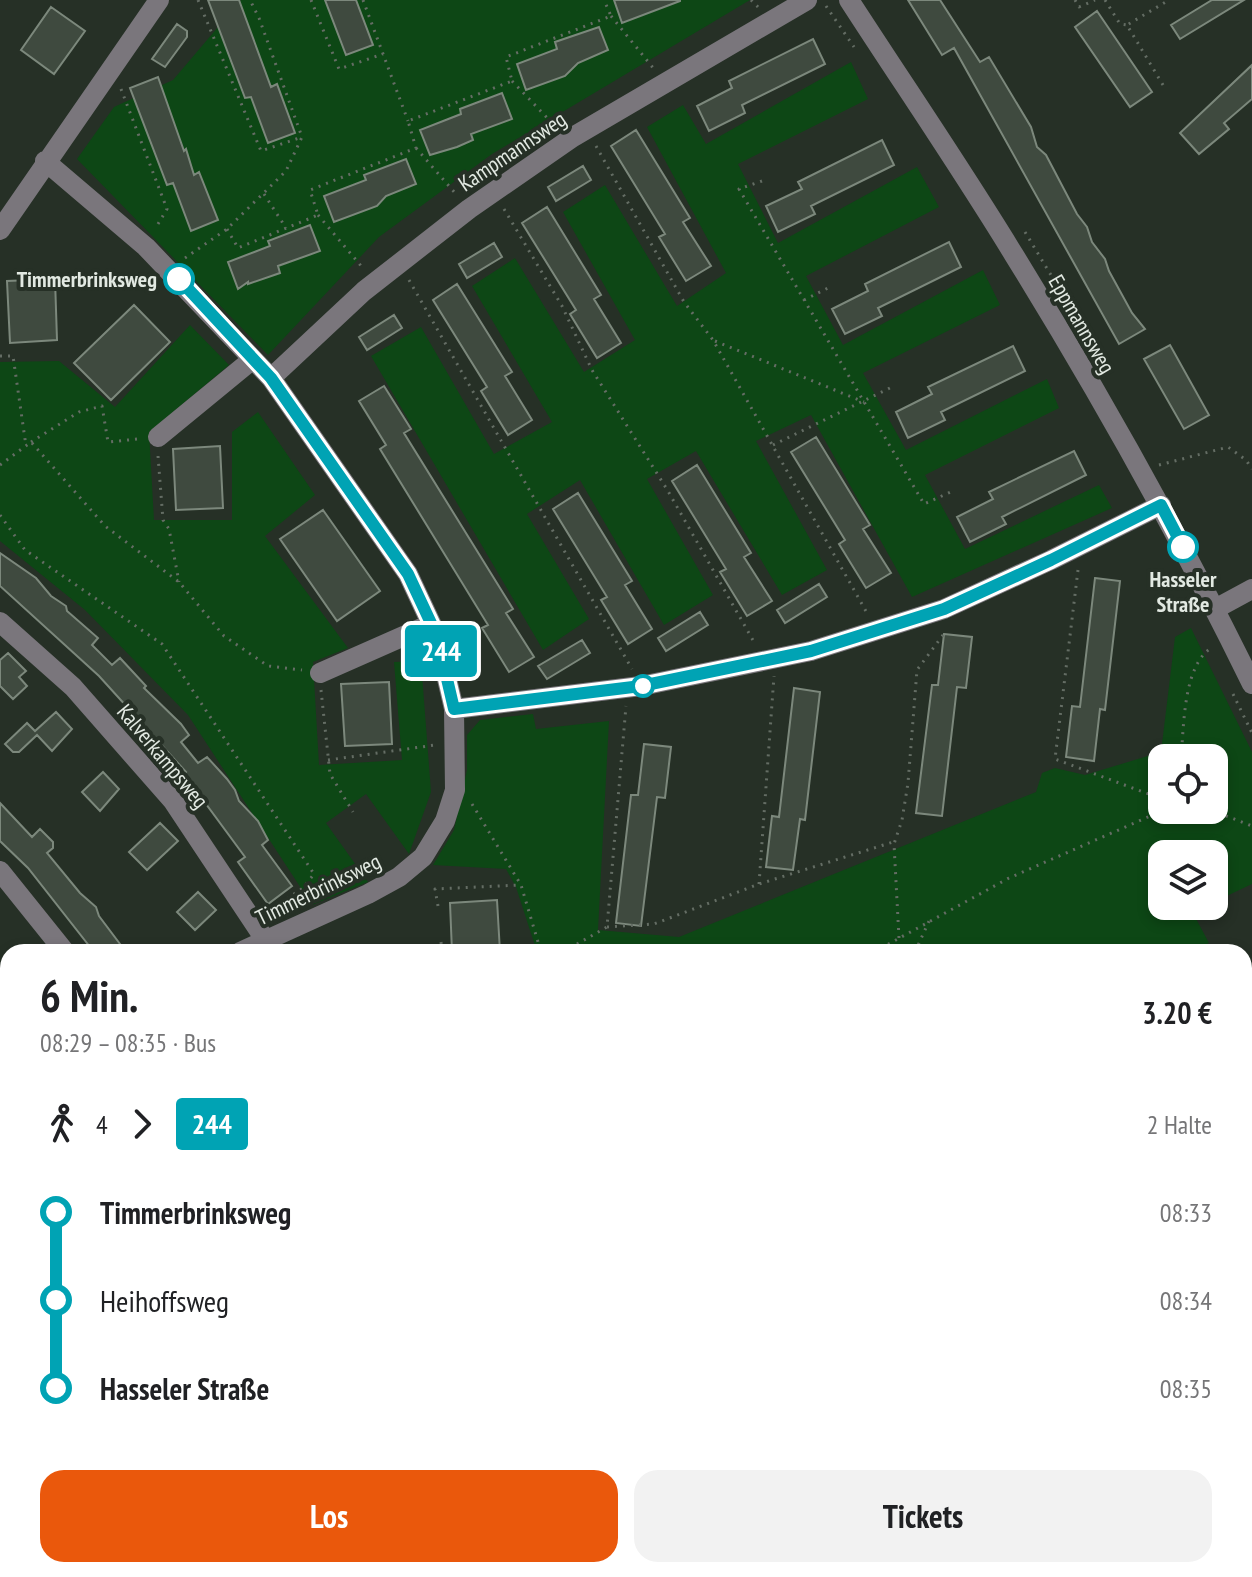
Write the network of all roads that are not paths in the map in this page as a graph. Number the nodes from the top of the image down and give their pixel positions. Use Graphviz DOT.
graph roads {
  1 [pos="159,0"];
  2 [pos="807,0"];
  3 [pos="849,0"];
  4 [pos="45,161"];
  5 [pos="0,230"];
  6 [pos="253,359"];
  7 [pos="271,378"];
  8 [pos="158,437"];
  9 [pos="1161,505"];
  10 [pos="1252,589"];
  11 [pos="1215,609"];
  12 [pos="0,622"];
  13 [pos="431,624"];
  14 [pos="320,673"];
  15 [pos="1252,684"];
  16 [pos="454,709"];
  17 [pos="0,871"];
  18 [pos="266,941"];
  19 [pos="59,944"];
  20 [pos="259,944"];
  1 -- 4 [label="street"];
  2 -- 7 [label="street, Kampmannsweg"];
  3 -- 9 [label="street, Eppmannsweg"];
  4 -- 5 [label="street"];
  4 -- 6 [label="street, Timmerbrinksweg"];
  6 -- 7 [label="street, Timmerbrinksweg"];
  6 -- 8 [label="street"];
  7 -- 13 [label="street, Timmerbrinksweg"];
  9 -- 11 [label="street, Eppmannsweg"];
  9 -- 16 [label="street"];
  10 -- 11 [label="street"];
  11 -- 15 [label="street, Eppmannsweg"];
  12 -- 18 [label="street, Kalverkampsweg"];
  13 -- 14 [label="street"];
  13 -- 16 [label="street, Timmerbrinksweg"];
  16 -- 18 [label="street, Timmerbrinksweg"];
  17 -- 19 [label="street"];
  18 -- 20 [label="street, Timmerbrinksweg"];
}
